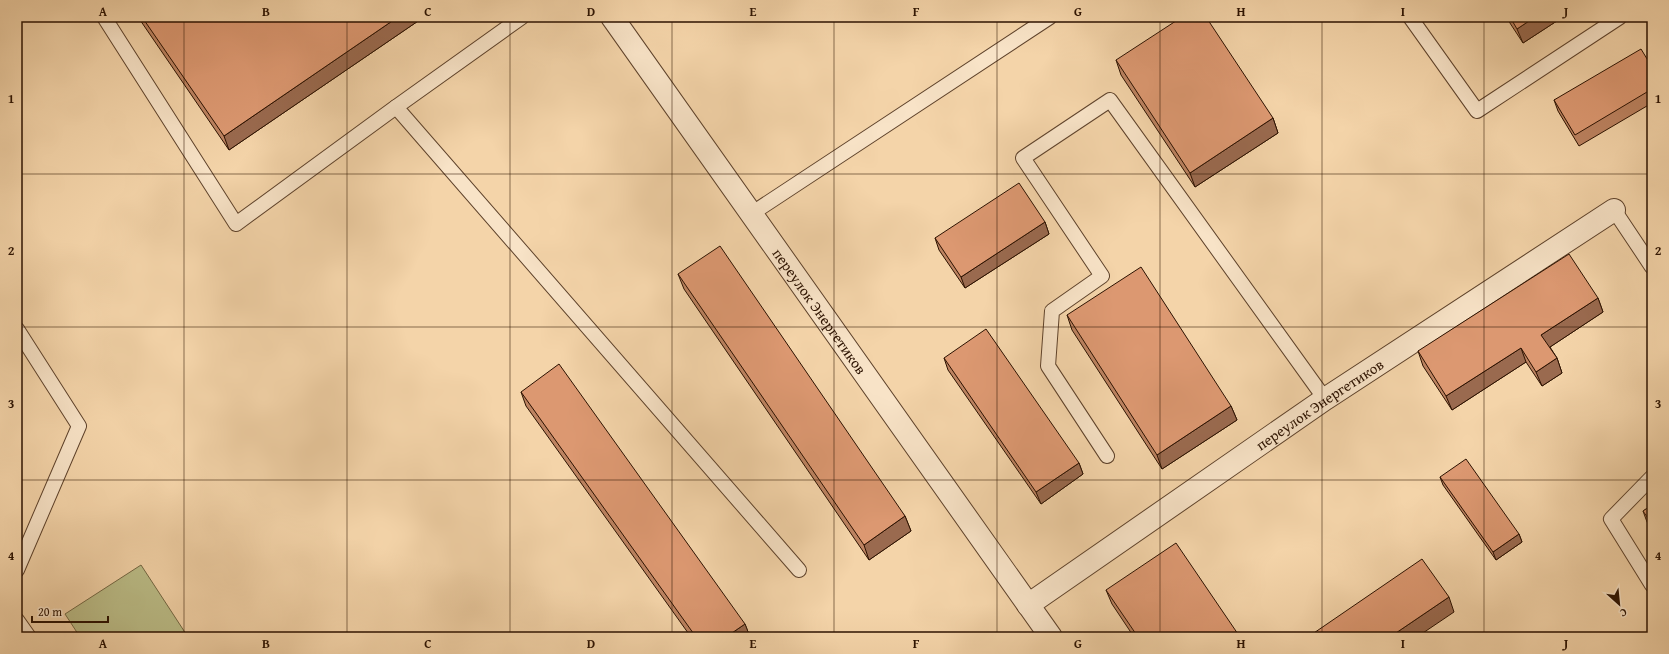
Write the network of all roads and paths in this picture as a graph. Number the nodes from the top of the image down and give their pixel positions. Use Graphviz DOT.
graph roads {
  1 [pos="104,17"];
  2 [pos="522,17"];
  3 [pos="612,17"];
  4 [pos="1050,17"];
  5 [pos="1410,17"];
  6 [pos="1620,17"];
  7 [pos="396,107"];
  8 [pos="1614,210"];
  9 [pos="751,214"];
  10 [pos="1652,267"];
  11 [pos="17,329"];
  12 [pos="1325,399"];
  13 [pos="1107,456"];
  14 [pos="1652,477"];
  15 [pos="17,570"];
  16 [pos="799,570"];
  17 [pos="1652,585"];
  18 [pos="1028,605"];
  19 [pos="17,620"];
  20 [pos="29,637"];
  21 [pos="1052,637"];
  1 -- 7 [label="lane"];
  2 -- 7 [label="lane"];
  3 -- 9 [label="street, переулок Энергетиков"];
  4 -- 9 [label="lane"];
  5 -- 6 [label="lane"];
  7 -- 16 [label="lane"];
  8 -- 10 [label="lane"];
  8 -- 12 [label="street, переулок Энергетиков"];
  9 -- 18 [label="street, переулок Энергетиков"];
  11 -- 15 [label="lane"];
  12 -- 13 [label="lane"];
  12 -- 18 [label="street, переулок Энергетиков"];
  14 -- 17 [label="lane"];
  18 -- 21 [label="street, переулок Энергетиков"];
  19 -- 20 [label="lane"];
}
